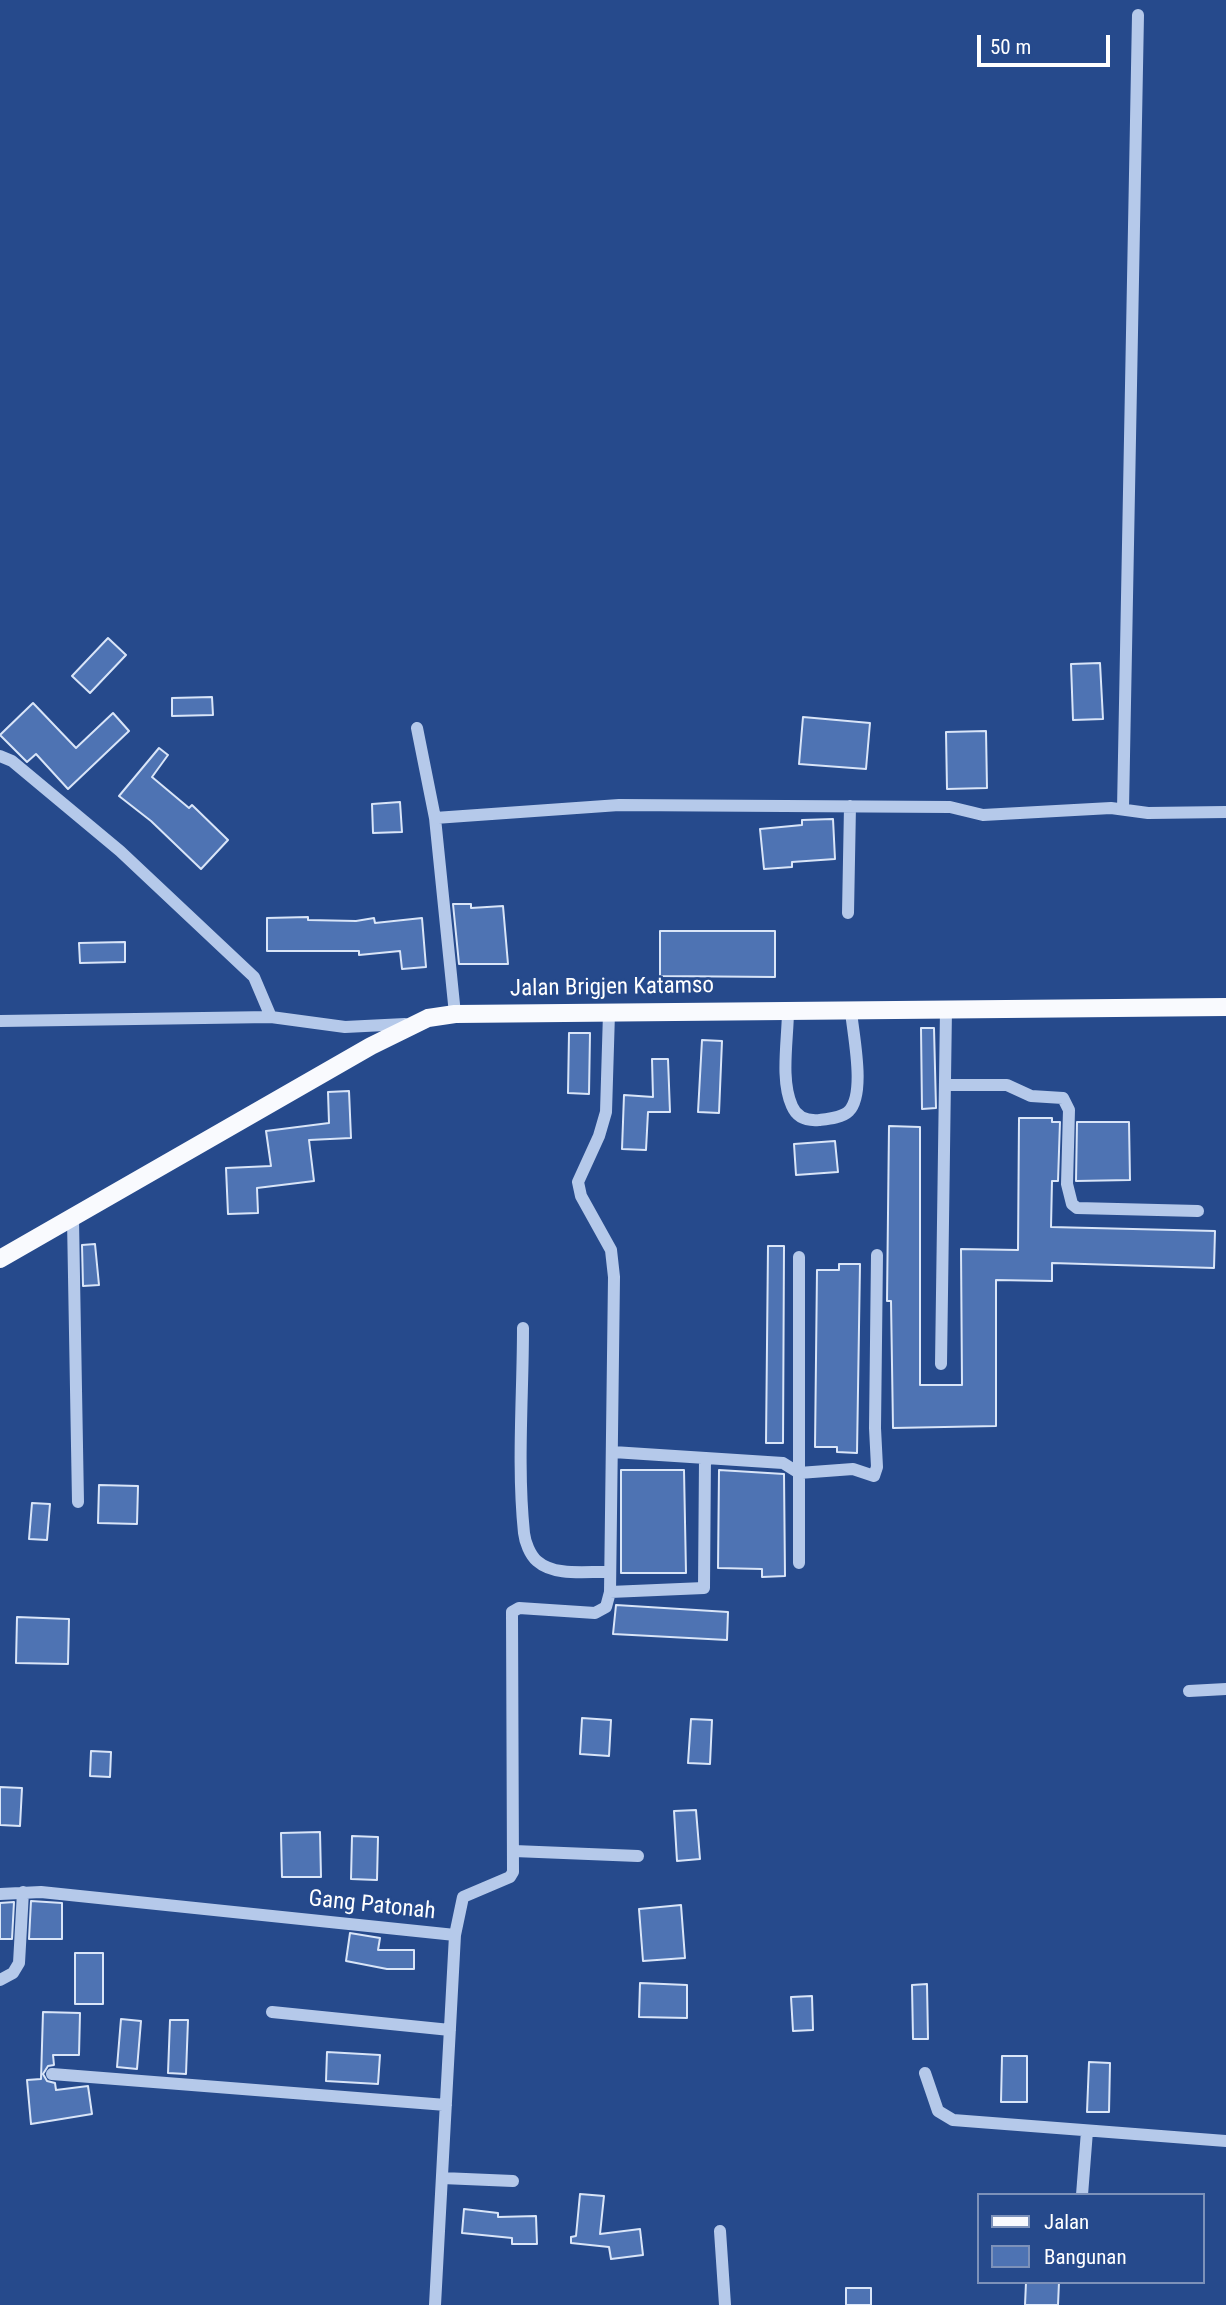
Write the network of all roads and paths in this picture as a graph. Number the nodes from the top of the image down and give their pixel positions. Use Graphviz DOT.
graph roads {
  1 [pos="1138,15"];
  2 [pos="417,728"];
  3 [pos="0,755"];
  4 [pos="850,806"];
  5 [pos="1123,809"];
  6 [pos="1226,812"];
  7 [pos="435,818"];
  8 [pos="848,912"];
  9 [pos="1226,1007"];
  10 [pos="946,1009"];
  11 [pos="788,1010"];
  12 [pos="851,1011"];
  13 [pos="609,1013"];
  14 [pos="455,1014"];
  15 [pos="271,1017"];
  16 [pos="428,1018"];
  17 [pos="0,1021"];
  18 [pos="947,1085"];
  19 [pos="1198,1211"];
  20 [pos="73,1220"];
  21 [pos="877,1255"];
  22 [pos="799,1257"];
  23 [pos="0,1259"];
  24 [pos="523,1328"];
  25 [pos="942,1364"];
  26 [pos="613,1452"];
  27 [pos="705,1458"];
  28 [pos="799,1473"];
  29 [pos="78,1502"];
  30 [pos="799,1563"];
  31 [pos="610,1572"];
  32 [pos="610,1592"];
  33 [pos="1226,1689"];
  34 [pos="1189,1691"];
  35 [pos="514,1851"];
  36 [pos="638,1856"];
  37 [pos="23,1892"];
  38 [pos="0,1894"];
  39 [pos="455,1936"];
  40 [pos="0,1980"];
  41 [pos="272,2012"];
  42 [pos="450,2030"];
  43 [pos="925,2073"];
  44 [pos="52,2074"];
  45 [pos="446,2105"];
  46 [pos="1087,2131"];
  47 [pos="1226,2141"];
  48 [pos="442,2178"];
  49 [pos="513,2181"];
  50 [pos="1082,2193"];
  51 [pos="720,2231"];
  52 [pos="435,2305"];
  53 [pos="724,2305"];
  1 -- 5 [label="street"];
  2 -- 7 [label="street"];
  3 -- 15 [label="street"];
  4 -- 5 [label="street"];
  4 -- 7 [label="street"];
  4 -- 8 [label="street"];
  5 -- 6 [label="street"];
  7 -- 14 [label="street"];
  9 -- 10 [label="main road, Jalan Brigjen Katamso"];
  10 -- 12 [label="main road, Jalan Brigjen Katamso"];
  10 -- 18 [label="street"];
  11 -- 12 [label="main road, Jalan Brigjen Katamso"];
  11 -- 12 [label="street"];
  11 -- 13 [label="main road, Jalan Brigjen Katamso"];
  13 -- 14 [label="main road, Jalan Brigjen Katamso"];
  13 -- 26 [label="street"];
  14 -- 16 [label="main road, Jalan Brigjen Katamso"];
  15 -- 16 [label="street, Jalan Brigjen Katamso"];
  15 -- 17 [label="street, Jalan Brigjen Katamso"];
  16 -- 20 [label="main road"];
  18 -- 19 [label="street"];
  18 -- 25 [label="street"];
  20 -- 23 [label="main road"];
  20 -- 29 [label="street"];
  21 -- 28 [label="street"];
  22 -- 28 [label="street"];
  24 -- 31 [label="street"];
  26 -- 27 [label="street"];
  26 -- 31 [label="street"];
  27 -- 28 [label="street"];
  27 -- 32 [label="street"];
  28 -- 30 [label="street"];
  31 -- 32 [label="street"];
  32 -- 35 [label="street"];
  33 -- 34 [label="street"];
  35 -- 36 [label="street"];
  35 -- 39 [label="street"];
  37 -- 38 [label="street, Gang Patonah"];
  37 -- 39 [label="street, Gang Patonah"];
  37 -- 40 [label="street"];
  39 -- 42 [label="street, Gang Patonah"];
  41 -- 42 [label="street"];
  42 -- 45 [label="street, Gang Patonah"];
  43 -- 46 [label="street"];
  44 -- 45 [label="street"];
  45 -- 48 [label="street, Gang Patonah"];
  46 -- 47 [label="street"];
  46 -- 50 [label="street"];
  48 -- 49 [label="street"];
  48 -- 52 [label="street, Gang Patonah"];
  51 -- 53 [label="street"];
}
